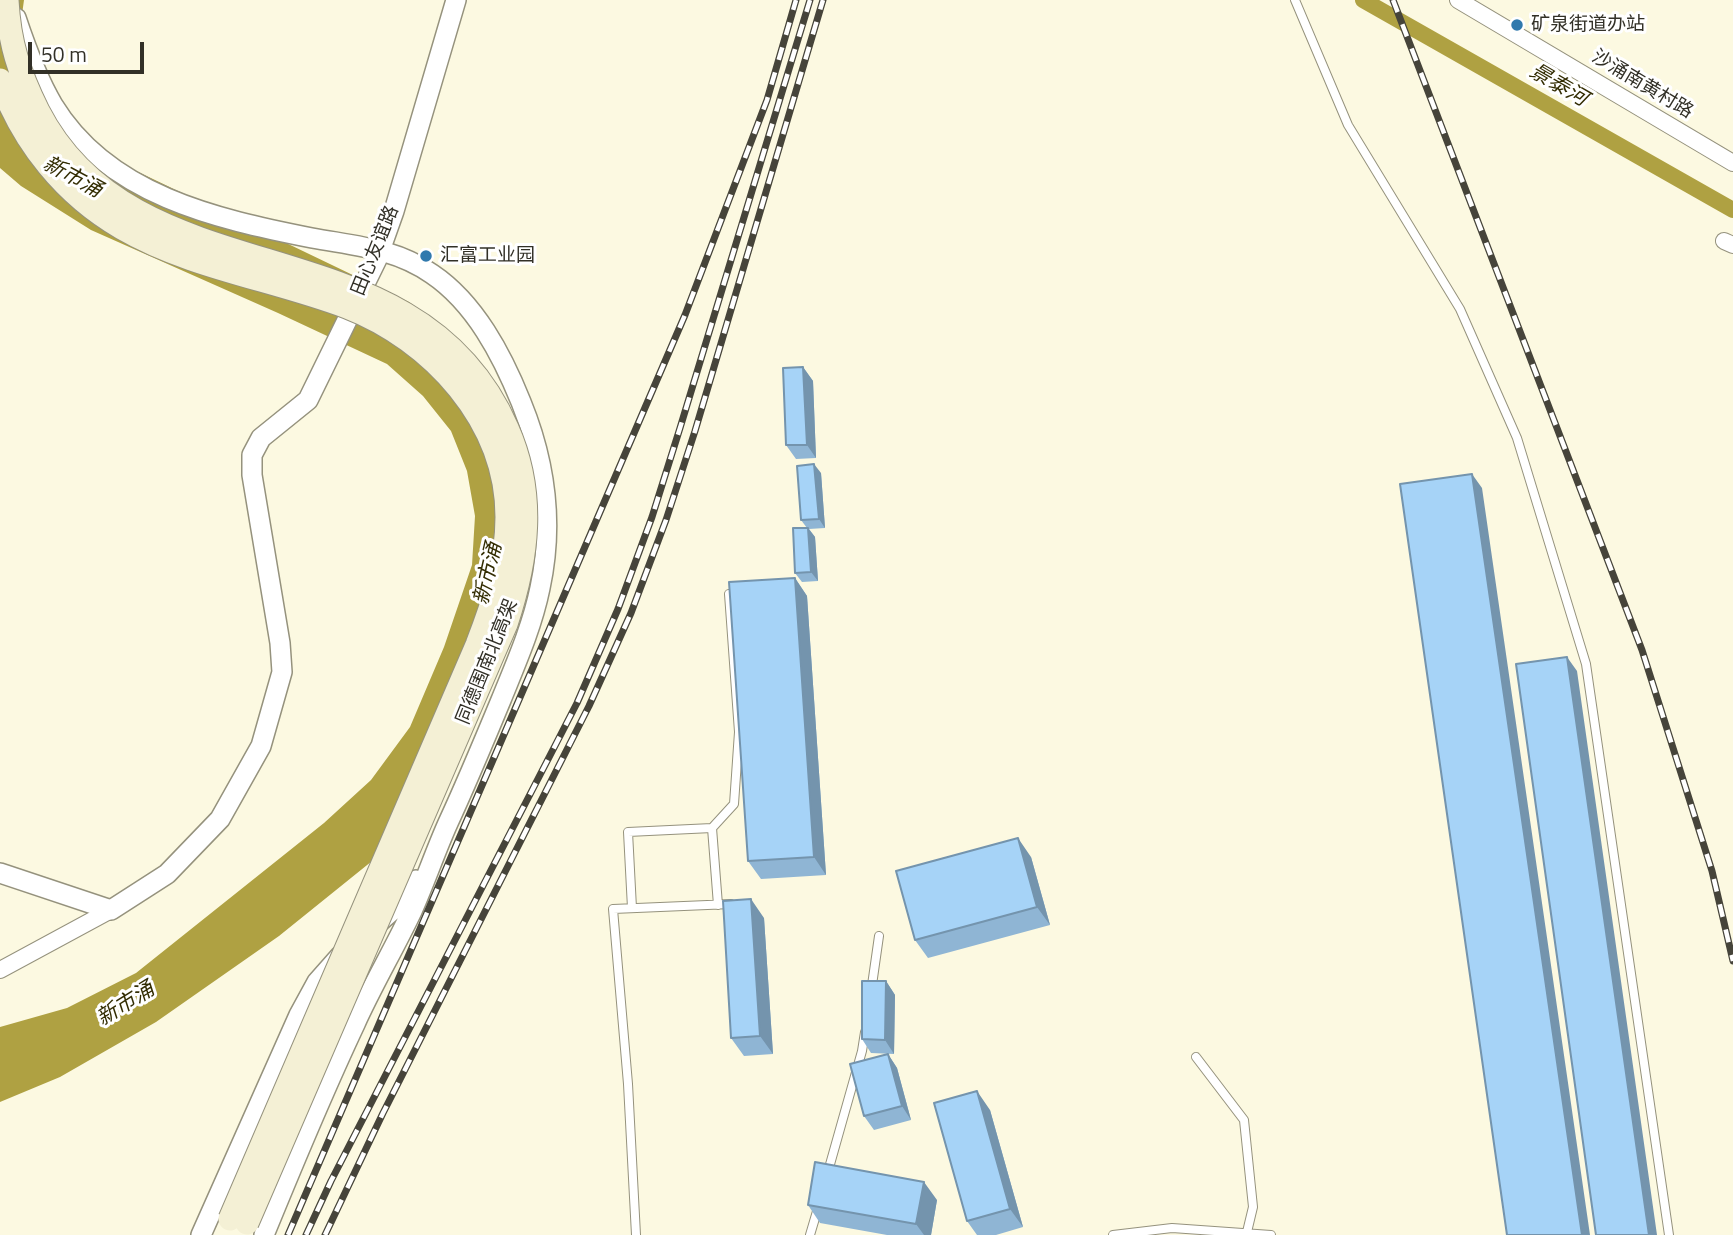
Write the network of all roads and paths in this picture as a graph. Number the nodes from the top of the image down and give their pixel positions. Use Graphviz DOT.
graph roads {
  1 [pos="9,0"];
  2 [pos="456,0"];
  3 [pos="1295,0"];
  4 [pos="1458,0"];
  5 [pos="0,80"];
  6 [pos="1733,163"];
  7 [pos="379,254"];
  8 [pos="729,594"];
  9 [pos="712,828"];
  10 [pos="445,831"];
  11 [pos="0,873"];
  12 [pos="737,904"];
  13 [pos="718,905"];
  14 [pos="632,908"];
  15 [pos="111,910"];
  16 [pos="879,936"];
  17 [pos="0,970"];
  18 [pos="317,982"];
  19 [pos="869,1000"];
  20 [pos="356,1021"];
  21 [pos="866,1026"];
  22 [pos="1196,1057"];
  23 [pos="825,1182"];
  24 [pos="821,1196"];
  25 [pos="247,1226"];
  26 [pos="1247,1233"];
  27 [pos="201,1235"];
  28 [pos="636,1235"];
  29 [pos="810,1235"];
  30 [pos="1113,1235"];
  31 [pos="1271,1235"];
  32 [pos="1669,1235"];
  1 -- 7 [label="street"];
  1 -- 25 [label="main road, 同德围南北高架, bridge"];
  2 -- 7 [label="street, 田心友谊路"];
  3 -- 32 [label="lane"];
  4 -- 6 [label="street, 沙涌南黄村路"];
  5 -- 25 [label="main road, 同德围南北高架, bridge"];
  7 -- 10 [label="street"];
  7 -- 15 [label="street, 田心友谊路, bridge"];
  8 -- 9 [label="lane"];
  9 -- 13 [label="lane"];
  9 -- 14 [label="lane"];
  10 -- 18 [label="street"];
  10 -- 20 [label="street"];
  11 -- 15 [label="street"];
  12 -- 13 [label="lane"];
  13 -- 14 [label="lane"];
  14 -- 28 [label="lane"];
  15 -- 17 [label="street"];
  16 -- 19 [label="lane"];
  18 -- 20 [label="street"];
  18 -- 27 [label="street"];
  20 -- 25 [label="street"];
  21 -- 23 [label="lane"];
  22 -- 26 [label="lane"];
  24 -- 29 [label="lane"];
  26 -- 30 [label="lane"];
  26 -- 31 [label="lane"];
}
